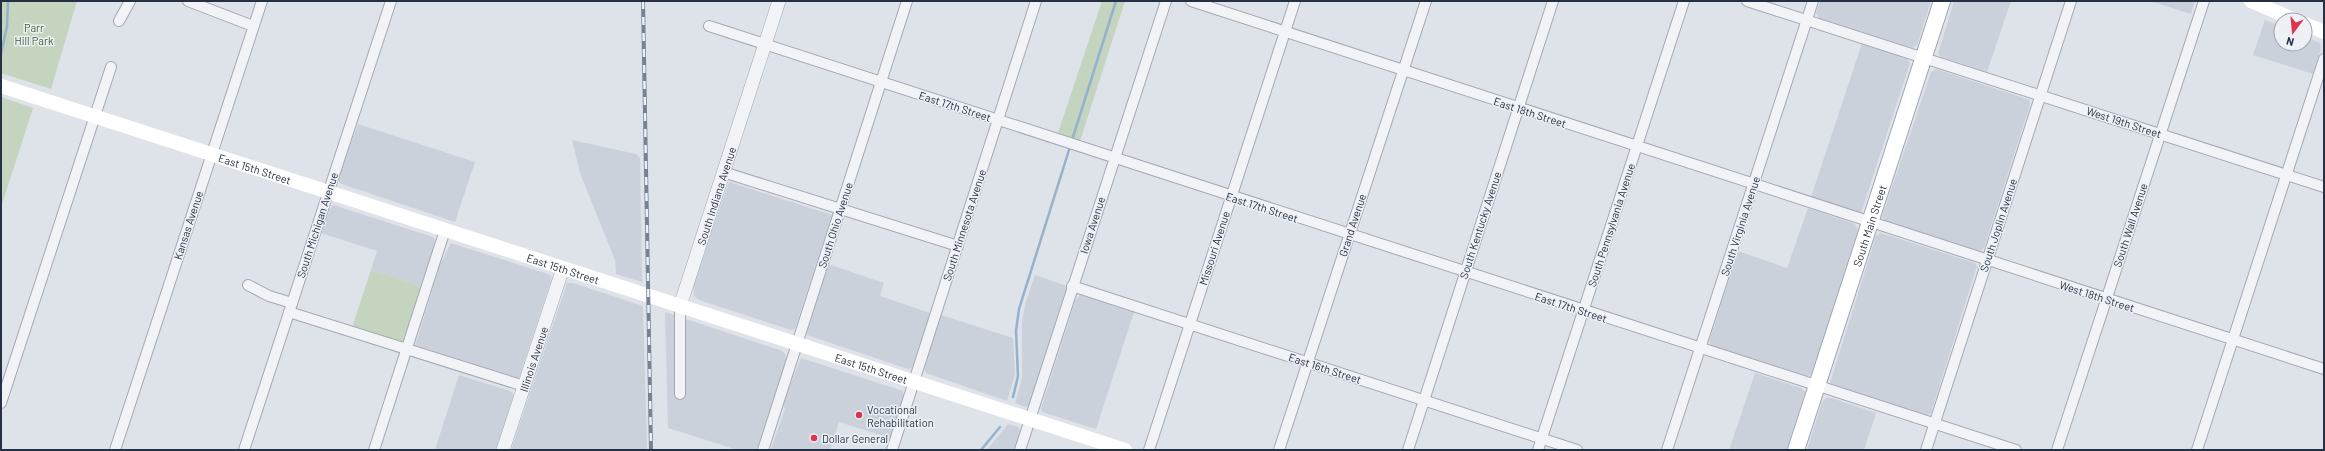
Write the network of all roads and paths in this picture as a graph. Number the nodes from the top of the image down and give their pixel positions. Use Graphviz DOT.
graph roads {
  1 [pos="130,1"];
  2 [pos="188,1"];
  3 [pos="262,1"];
  4 [pos="391,1"];
  5 [pos="779,1"];
  6 [pos="908,1"];
  7 [pos="1036,1"];
  8 [pos="1166,1"];
  9 [pos="1191,1"];
  10 [pos="1295,1"];
  11 [pos="1426,1"];
  12 [pos="1553,1"];
  13 [pos="1684,1"];
  14 [pos="1747,1"];
  15 [pos="1813,1"];
  16 [pos="1942,1"];
  17 [pos="2071,1"];
  18 [pos="2204,1"];
  19 [pos="2251,1"];
  20 [pos="2276,12"];
  21 [pos="119,20"];
  22 [pos="1807,20"];
  23 [pos="253,26"];
  24 [pos="709,26"];
  25 [pos="2313,27"];
  26 [pos="1285,32"];
  27 [pos="2324,32"];
  28 [pos="765,44"];
  29 [pos="1924,58"];
  30 [pos="2324,59"];
  31 [pos="111,67"];
  32 [pos="1403,70"];
  33 [pos="881,82"];
  34 [pos="1,86"];
  35 [pos="2040,95"];
  36 [pos="1519,108"];
  37 [pos="95,116"];
  38 [pos="998,120"];
  39 [pos="2159,134"];
  40 [pos="1636,147"];
  41 [pos="211,154"];
  42 [pos="1114,158"];
  43 [pos="723,172"];
  44 [pos="2286,175"];
  45 [pos="1753,185"];
  46 [pos="2324,187"];
  47 [pos="328,192"];
  48 [pos="1230,196"];
  49 [pos="840,209"];
  50 [pos="1870,223"];
  51 [pos="445,230"];
  52 [pos="1348,235"];
  53 [pos="958,246"];
  54 [pos="1987,260"];
  55 [pos="563,268"];
  56 [pos="1465,273"];
  57 [pos="248,285"];
  58 [pos="1072,286"];
  59 [pos="2106,299"];
  60 [pos="680,306"];
  61 [pos="290,308"];
  62 [pos="1583,310"];
  63 [pos="1190,324"];
  64 [pos="2233,340"];
  65 [pos="797,343"];
  66 [pos="1700,349"];
  67 [pos="406,350"];
  68 [pos="1308,361"];
  69 [pos="2324,370"];
  70 [pos="914,382"];
  71 [pos="524,386"];
  72 [pos="1817,386"];
  73 [pos="680,394"];
  74 [pos="1424,401"];
  75 [pos="1,403"];
  76 [pos="1030,419"];
  77 [pos="1935,423"];
  78 [pos="1542,439"];
  79 [pos="115,450"];
  80 [pos="244,450"];
  81 [pos="374,450"];
  82 [pos="504,450"];
  83 [pos="763,450"];
  84 [pos="892,450"];
  85 [pos="1020,450"];
  86 [pos="1125,450"];
  87 [pos="1149,450"];
  88 [pos="1279,450"];
  89 [pos="1408,450"];
  90 [pos="1538,450"];
  91 [pos="1578,450"];
  92 [pos="1667,450"];
  93 [pos="1796,450"];
  94 [pos="1926,450"];
  95 [pos="2016,450"];
  96 [pos="2057,450"];
  97 [pos="2197,450"];
  1 -- 21 [label="street"];
  2 -- 23 [label="street"];
  3 -- 23 [label="street, Kansas Avenue"];
  4 -- 47 [label="street, South Michigan Avenue"];
  5 -- 28 [label="street, South Indiana Avenue"];
  6 -- 33 [label="street, South Ohio Avenue"];
  7 -- 38 [label="street, South Minnesota Avenue"];
  8 -- 42 [label="street, Iowa Avenue"];
  9 -- 26 [label="street, East 18th Street"];
  10 -- 26 [label="street, Missouri Avenue"];
  11 -- 32 [label="street, Grand Avenue"];
  12 -- 36 [label="street, South Kentucky Avenue"];
  13 -- 40 [label="street, South Pennsylvania Avenue"];
  14 -- 22 [label="street, West 19th Street"];
  15 -- 22 [label="street, South Virginia Avenue"];
  16 -- 29 [label="main road, South Main Street"];
  17 -- 35 [label="street, South Joplin Avenue"];
  18 -- 39 [label="street, South Wall Avenue"];
  19 -- 20 [label="main road"];
  22 -- 29 [label="street, West 19th Street"];
  22 -- 45 [label="street, South Virginia Avenue"];
  23 -- 41 [label="street, Kansas Avenue"];
  24 -- 28 [label="street, East 17th Street"];
  25 -- 27 [label="main road"];
  26 -- 32 [label="street, East 18th Street"];
  26 -- 48 [label="street, Missouri Avenue"];
  28 -- 33 [label="street, East 17th Street"];
  28 -- 43 [label="street, South Indiana Avenue"];
  29 -- 35 [label="street, West 19th Street"];
  29 -- 50 [label="main road, South Main Street"];
  30 -- 44 [label="street"];
  31 -- 37 [label="street"];
  32 -- 36 [label="street, East 18th Street"];
  32 -- 52 [label="street, Grand Avenue"];
  33 -- 38 [label="street, East 17th Street"];
  33 -- 49 [label="street, South Ohio Avenue"];
  34 -- 37 [label="main road, East 15th Street"];
  35 -- 39 [label="street, West 19th Street"];
  35 -- 54 [label="street, South Joplin Avenue"];
  36 -- 40 [label="street, East 18th Street"];
  36 -- 56 [label="street, South Kentucky Avenue"];
  37 -- 41 [label="main road, East 15th Street"];
  37 -- 75 [label="street"];
  38 -- 42 [label="street, East 17th Street"];
  38 -- 53 [label="street, South Minnesota Avenue"];
  39 -- 44 [label="street, West 19th Street"];
  39 -- 59 [label="street, South Wall Avenue"];
  40 -- 45 [label="street, East 18th Street"];
  40 -- 62 [label="street, South Pennsylvania Avenue"];
  41 -- 47 [label="main road, East 15th Street"];
  41 -- 79 [label="street, Kansas Avenue"];
  42 -- 48 [label="street, East 17th Street"];
  42 -- 58 [label="street, Iowa Avenue"];
  43 -- 49 [label="street"];
  43 -- 60 [label="street, South Indiana Avenue"];
  44 -- 46 [label="street, West 19th Street"];
  44 -- 64 [label="street"];
  45 -- 50 [label="street, East 18th Street"];
  45 -- 66 [label="street, South Virginia Avenue"];
  47 -- 51 [label="main road, East 15th Street"];
  47 -- 61 [label="street, South Michigan Avenue"];
  48 -- 52 [label="street, East 17th Street"];
  48 -- 63 [label="street, Missouri Avenue"];
  49 -- 53 [label="street"];
  49 -- 65 [label="street, South Ohio Avenue"];
  50 -- 54 [label="street, West 18th Street"];
  50 -- 72 [label="main road, South Main Street"];
  51 -- 55 [label="main road, East 15th Street"];
  51 -- 67 [label="street"];
  52 -- 56 [label="street, East 17th Street"];
  52 -- 68 [label="street, Grand Avenue"];
  53 -- 70 [label="street, South Minnesota Avenue"];
  54 -- 59 [label="street, West 18th Street"];
  54 -- 77 [label="street, South Joplin Avenue"];
  55 -- 60 [label="main road, East 15th Street"];
  55 -- 71 [label="street, Illinois Avenue"];
  56 -- 62 [label="street, East 17th Street"];
  56 -- 74 [label="street, South Kentucky Avenue"];
  57 -- 61 [label="street"];
  58 -- 63 [label="street, East 16th Street"];
  58 -- 76 [label="street, Iowa Avenue"];
  59 -- 64 [label="street, West 18th Street"];
  59 -- 96 [label="street, South Wall Avenue"];
  60 -- 65 [label="main road, East 15th Street"];
  60 -- 73 [label="street, South Indiana Avenue"];
  61 -- 67 [label="street"];
  61 -- 80 [label="street, South Michigan Avenue"];
  62 -- 66 [label="street, East 17th Street"];
  62 -- 78 [label="street, South Pennsylvania Avenue"];
  63 -- 68 [label="street, East 16th Street"];
  63 -- 87 [label="street, Missouri Avenue"];
  64 -- 69 [label="street, West 18th Street"];
  64 -- 97 [label="street"];
  65 -- 70 [label="main road, East 15th Street"];
  65 -- 83 [label="street, South Ohio Avenue"];
  66 -- 72 [label="street, East 17th Street"];
  66 -- 92 [label="street, South Virginia Avenue"];
  67 -- 71 [label="street"];
  67 -- 81 [label="street"];
  68 -- 74 [label="street, East 16th Street"];
  68 -- 88 [label="street, Grand Avenue"];
  70 -- 76 [label="main road, East 15th Street"];
  70 -- 84 [label="street, South Minnesota Avenue"];
  71 -- 82 [label="street, Illinois Avenue"];
  72 -- 77 [label="street, East 17th Street"];
  72 -- 93 [label="main road, South Main Street"];
  74 -- 78 [label="street, East 16th Street"];
  74 -- 89 [label="street, South Kentucky Avenue"];
  76 -- 85 [label="street, Iowa Avenue"];
  76 -- 86 [label="main road, East 15th Street"];
  77 -- 94 [label="street, South Joplin Avenue"];
  77 -- 95 [label="street, East 17th Street"];
  78 -- 90 [label="street, South Pennsylvania Avenue"];
  78 -- 91 [label="street, East 16th Street"];
}
